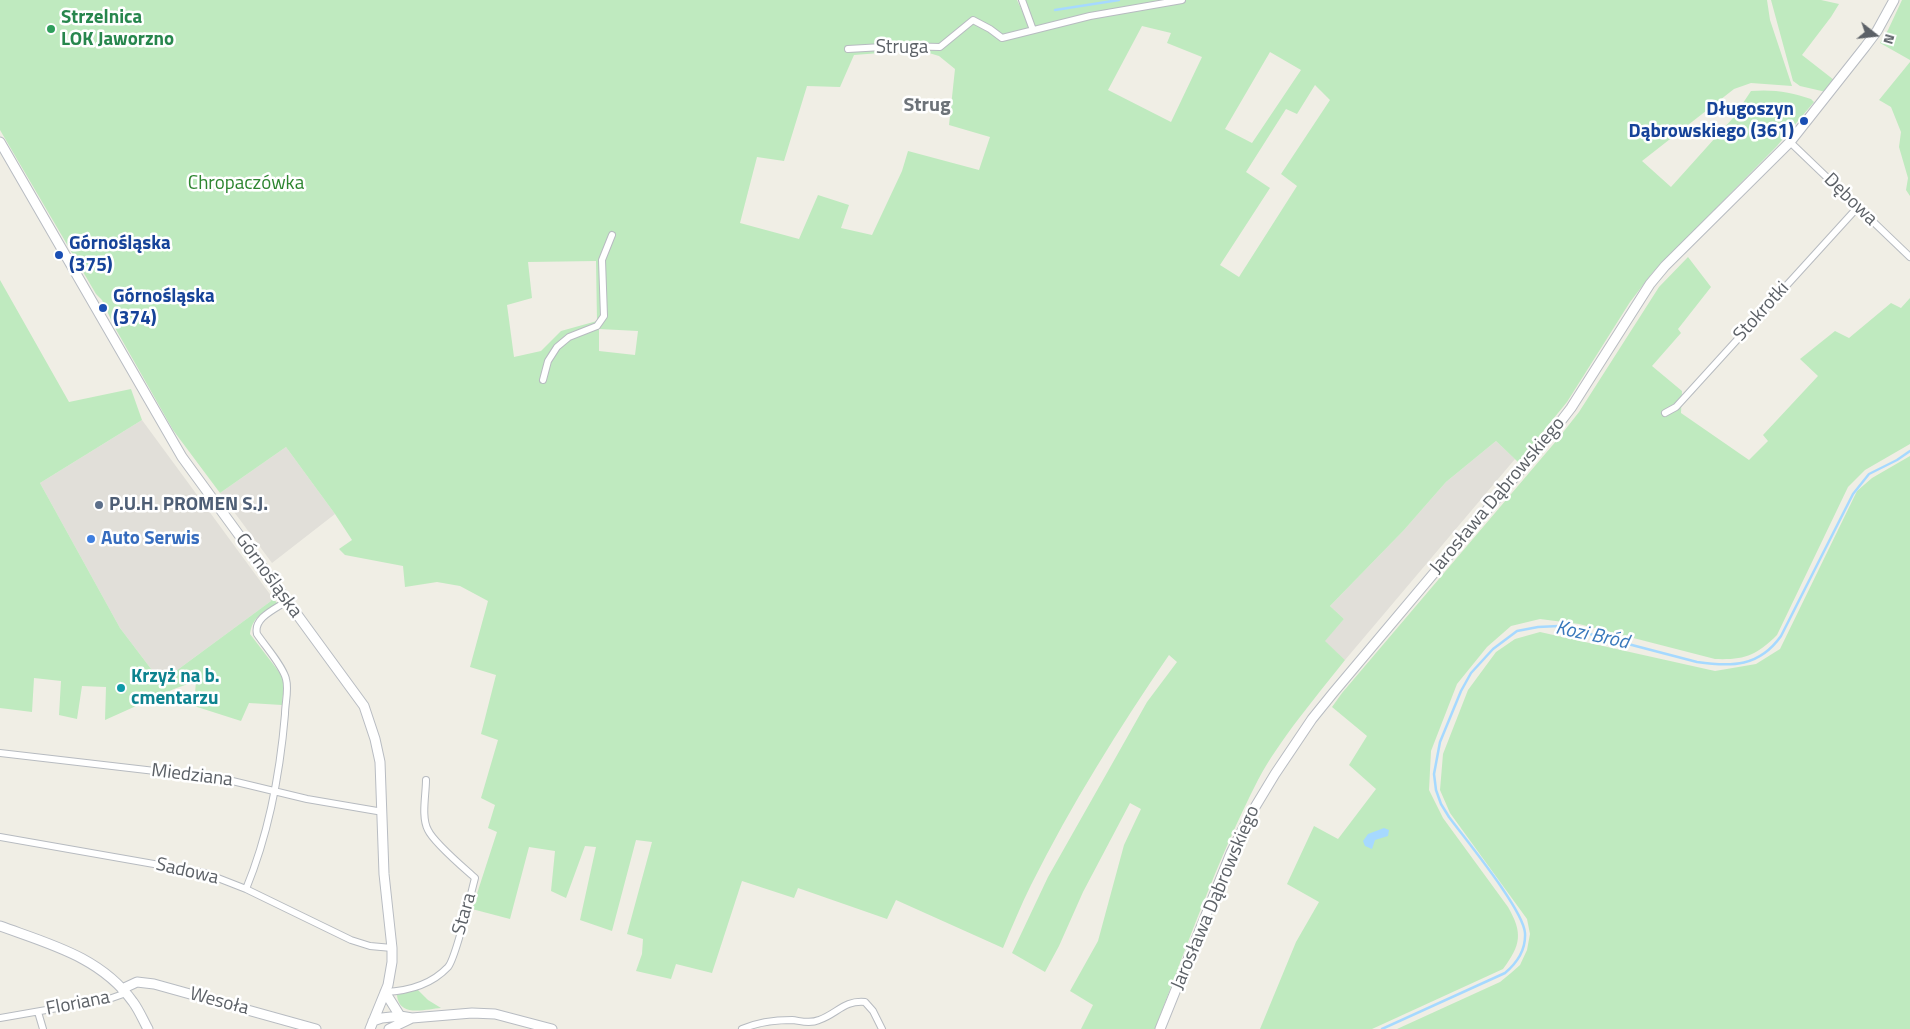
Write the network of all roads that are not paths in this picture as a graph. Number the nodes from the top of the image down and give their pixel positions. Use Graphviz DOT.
graph roads {
  1 [pos="1022,0"];
  2 [pos="1182,0"];
  3 [pos="1894,0"];
  4 [pos="1033,30"];
  5 [pos="848,49"];
  6 [pos="0,142"];
  7 [pos="1790,142"];
  8 [pos="1857,208"];
  9 [pos="612,235"];
  10 [pos="1910,257"];
  11 [pos="543,380"];
  12 [pos="1665,413"];
  13 [pos="287,601"];
  14 [pos="0,753"];
  15 [pos="426,780"];
  16 [pos="275,790"];
  17 [pos="383,812"];
  18 [pos="0,837"];
  19 [pos="246,889"];
  20 [pos="0,926"];
  21 [pos="392,948"];
  22 [pos="124,991"];
  23 [pos="385,992"];
  24 [pos="38,1012"];
  25 [pos="400,1016"];
  26 [pos="0,1018"];
  27 [pos="412,1018"];
  28 [pos="372,1025"];
  29 [pos="295,1026"];
  30 [pos="763,1026"];
  31 [pos="43,1029"];
  32 [pos="148,1029"];
  33 [pos="316,1029"];
  34 [pos="384,1029"];
  35 [pos="389,1029"];
  36 [pos="552,1029"];
  37 [pos="742,1029"];
  38 [pos="882,1029"];
  39 [pos="1160,1029"];
  1 -- 4 [label="street"];
  2 -- 4 [label="street"];
  3 -- 7 [label="street, Jarosława Dąbrowskiego"];
  4 -- 5 [label="street, Struga"];
  6 -- 13 [label="street, Górnośląska"];
  7 -- 8 [label="street, Dębowa"];
  7 -- 39 [label="street, Jarosława Dąbrowskiego"];
  8 -- 10 [label="street, Dębowa"];
  8 -- 12 [label="street, Stokrotki"];
  9 -- 11 [label="street"];
  13 -- 16 [label="street"];
  13 -- 17 [label="street, Górnośląska"];
  14 -- 16 [label="street, Miedziana"];
  15 -- 23 [label="street, Stara"];
  16 -- 17 [label="street, Miedziana"];
  16 -- 19 [label="street"];
  17 -- 21 [label="street, Górnośląska"];
  18 -- 19 [label="street, Sadowa"];
  19 -- 21 [label="street, Sadowa"];
  20 -- 22 [label="street"];
  21 -- 23 [label="street, Górnośląska"];
  22 -- 24 [label="street, Floriana"];
  22 -- 29 [label="street, Wesoła"];
  22 -- 32 [label="street"];
  23 -- 25 [label="street"];
  23 -- 28 [label="street, Górnośląska"];
  24 -- 26 [label="street, Floriana"];
  24 -- 31 [label="street"];
  25 -- 27 [label="street"];
  25 -- 28 [label="street"];
  27 -- 35 [label="street"];
  27 -- 36 [label="street"];
  28 -- 34 [label="street"];
  29 -- 33 [label="street, Wesoła"];
  30 -- 37 [label="street"];
  30 -- 38 [label="street"];
}
